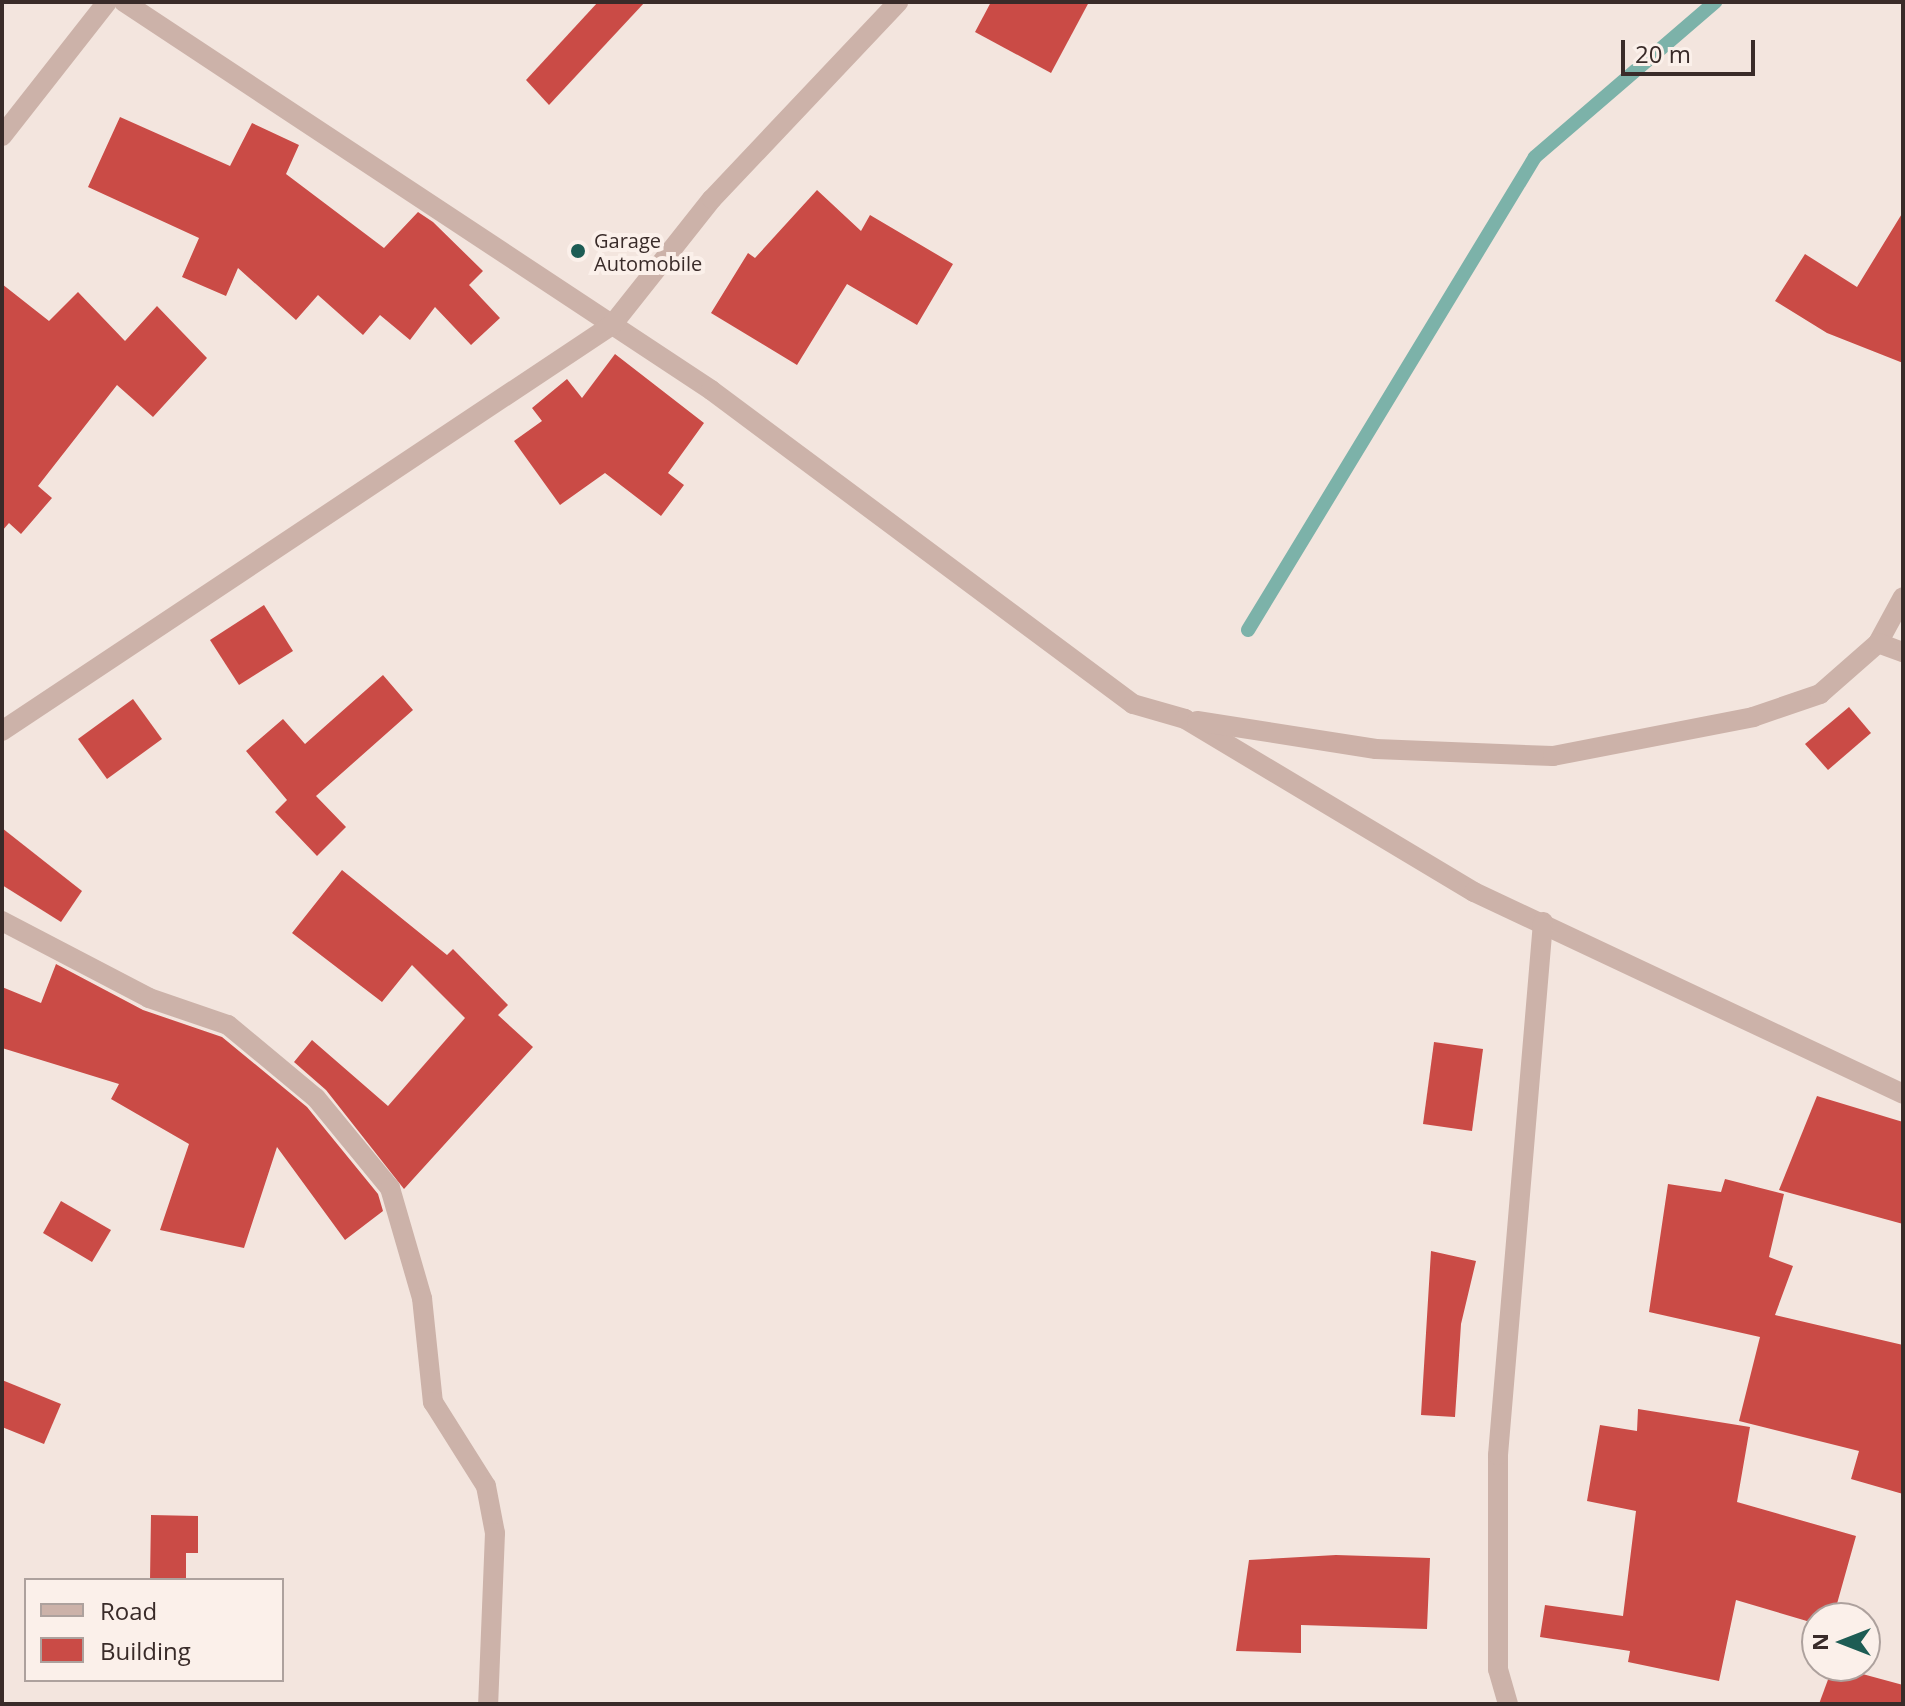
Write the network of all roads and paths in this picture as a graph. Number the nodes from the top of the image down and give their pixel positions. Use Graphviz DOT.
graph roads {
  1 [pos="107,2"];
  2 [pos="124,2"];
  3 [pos="898,2"];
  4 [pos="2,136"];
  5 [pos="612,325"];
  6 [pos="1903,597"];
  7 [pos="1878,643"];
  8 [pos="1903,652"];
  9 [pos="1185,719"];
  10 [pos="2,731"];
  11 [pos="2,921"];
  12 [pos="1543,922"];
  13 [pos="1903,1094"];
  14 [pos="488,1704"];
  15 [pos="1508,1704"];
  1 -- 4 [label="street"];
  2 -- 5 [label="street"];
  3 -- 5 [label="street"];
  5 -- 9 [label="street"];
  5 -- 10 [label="street"];
  6 -- 7 [label="street"];
  7 -- 8 [label="street"];
  7 -- 9 [label="street"];
  9 -- 12 [label="street"];
  11 -- 14 [label="street"];
  12 -- 13 [label="street"];
  12 -- 15 [label="street"];
}
